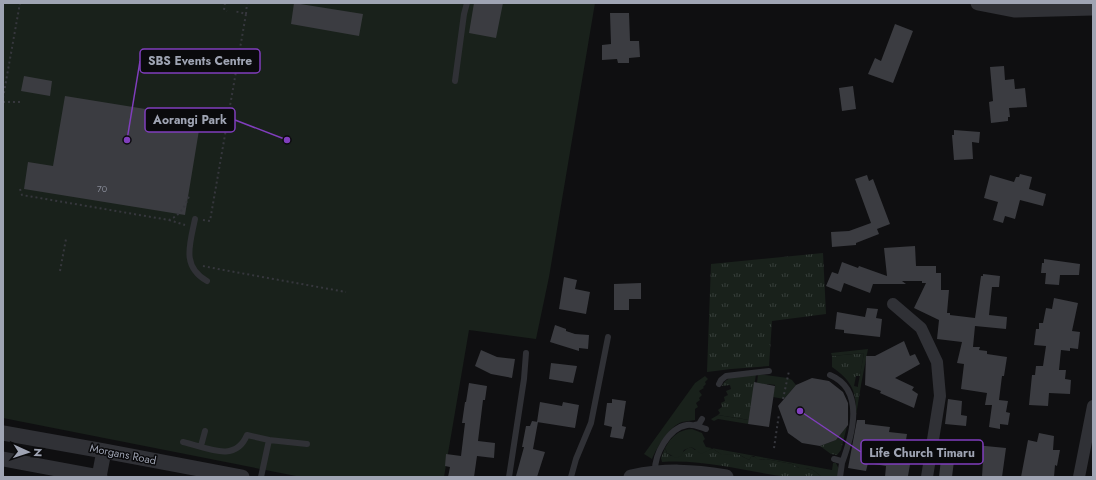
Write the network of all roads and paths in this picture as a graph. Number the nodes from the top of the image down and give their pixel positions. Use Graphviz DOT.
graph roads {
  1 [pos="20,3"];
  2 [pos="225,3"];
  3 [pos="247,3"];
  4 [pos="467,3"];
  5 [pos="978,3"];
  6 [pos="1093,8"];
  7 [pos="227,10"];
  8 [pos="234,12"];
  9 [pos="246,14"];
  10 [pos="455,81"];
  11 [pos="3,98"];
  12 [pos="3,102"];
  13 [pos="20,102"];
  14 [pos="20,189"];
  15 [pos="189,196"];
  16 [pos="67,202"];
  17 [pos="67,206"];
  18 [pos="169,220"];
  19 [pos="197,221"];
  20 [pos="189,226"];
  21 [pos="66,239"];
  22 [pos="200,265"];
  23 [pos="60,271"];
  24 [pos="207,281"];
  25 [pos="346,292"];
  26 [pos="893,304"];
  27 [pos="608,337"];
  28 [pos="526,353"];
  29 [pos="769,371"];
  30 [pos="789,371"];
  31 [pos="830,375"];
  32 [pos="719,384"];
  33 [pos="783,399"];
  34 [pos="1093,406"];
  35 [pos="779,414"];
  36 [pos="702,419"];
  37 [pos="695,425"];
  38 [pos="706,429"];
  39 [pos="205,431"];
  40 [pos="3,433"];
  41 [pos="269,440"];
  42 [pos="183,442"];
  43 [pos="306,444"];
  44 [pos="201,446"];
  45 [pos="774,448"];
  46 [pos="104,451"];
  47 [pos="3,459"];
  48 [pos="834,459"];
  49 [pos="842,463"];
  50 [pos="655,473"];
  51 [pos="100,477"];
  52 [pos="242,477"];
  53 [pos="261,477"];
  54 [pos="509,477"];
  55 [pos="571,477"];
  56 [pos="631,477"];
  57 [pos="726,477"];
  58 [pos="840,477"];
  59 [pos="927,477"];
  60 [pos="1079,477"];
  1 -- 11 [label="path"];
  2 -- 7 [label="path"];
  3 -- 9 [label="path"];
  4 -- 10 [label="lane"];
  5 -- 6 [label="street"];
  8 -- 9 [label="path"];
  9 -- 19 [label="path"];
  12 -- 13 [label="path"];
  14 -- 16 [label="path"];
  15 -- 18 [label="path"];
  16 -- 17 [label="path"];
  16 -- 18 [label="path"];
  18 -- 20 [label="path"];
  19 -- 24 [label="lane"];
  21 -- 23 [label="path"];
  22 -- 25 [label="path"];
  26 -- 59 [label="street"];
  27 -- 55 [label="lane"];
  28 -- 54 [label="lane"];
  29 -- 32 [label="lane"];
  30 -- 33 [label="path"];
  31 -- 49 [label="lane"];
  34 -- 60 [label="street"];
  35 -- 45 [label="path"];
  36 -- 37 [label="lane"];
  37 -- 38 [label="lane"];
  37 -- 50 [label="lane"];
  39 -- 44 [label="lane"];
  40 -- 46 [label="street, Morgans Road"];
  41 -- 43 [label="lane"];
  41 -- 44 [label="lane"];
  41 -- 53 [label="lane"];
  42 -- 44 [label="lane"];
  46 -- 51 [label="street"];
  46 -- 52 [label="street, Morgans Road"];
  47 -- 51 [label="street"];
  48 -- 49 [label="lane"];
  49 -- 58 [label="lane"];
  50 -- 56 [label="street"];
  50 -- 57 [label="street"];
}
